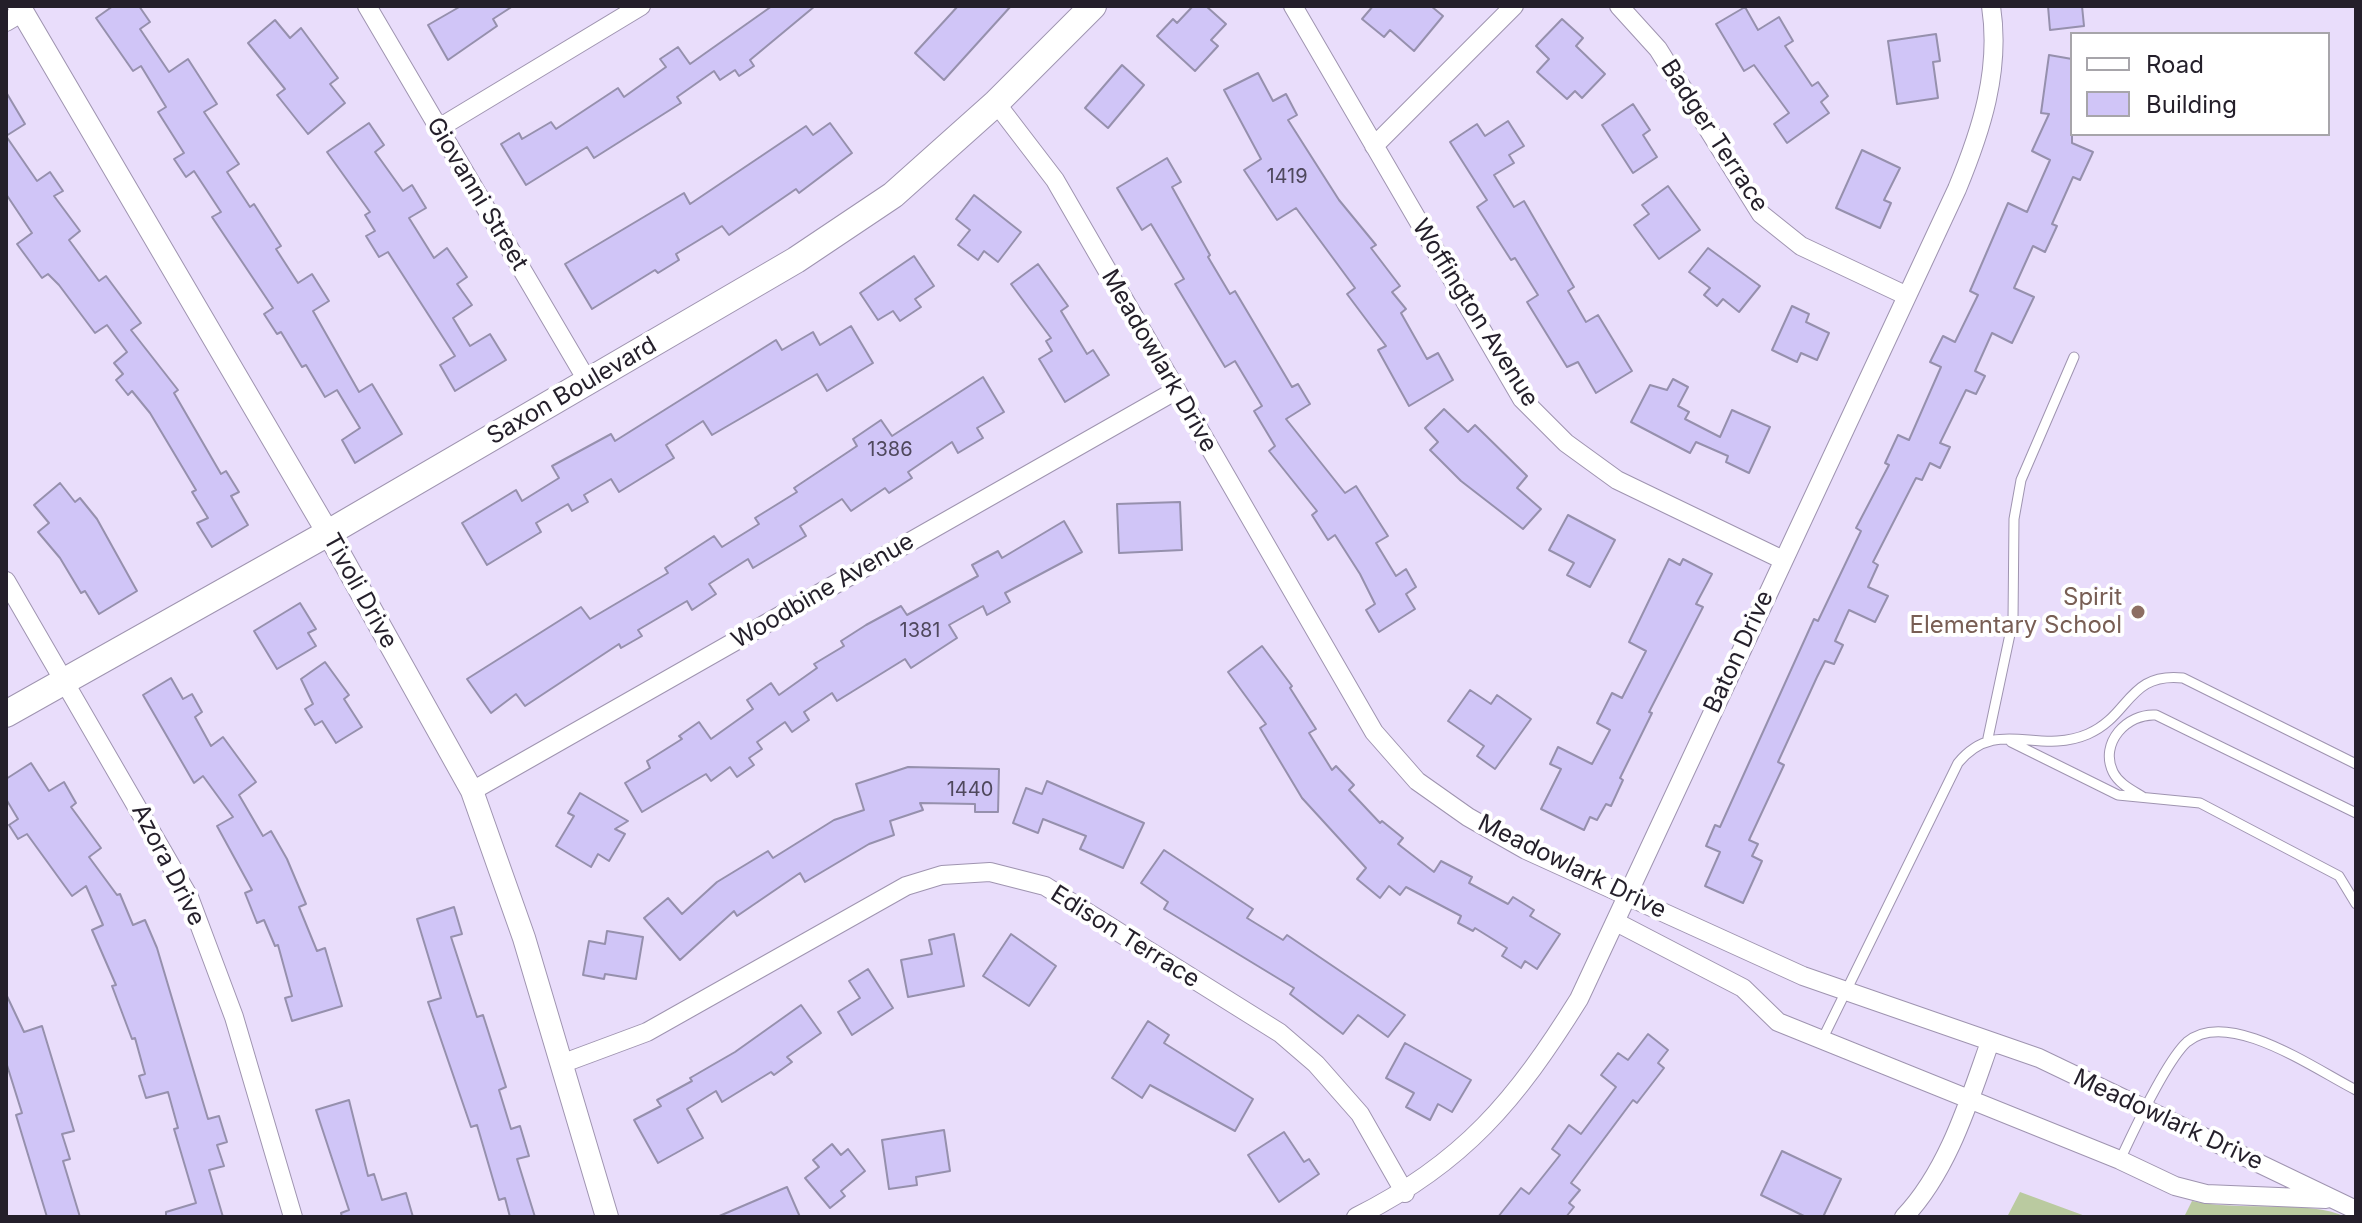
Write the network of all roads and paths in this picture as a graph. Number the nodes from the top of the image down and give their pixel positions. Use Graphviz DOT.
graph roads {
  1 [pos="367,6"];
  2 [pos="641,6"];
  3 [pos="1093,6"];
  4 [pos="1293,6"];
  5 [pos="1514,6"];
  6 [pos="1619,6"];
  7 [pos="1991,6"];
  8 [pos="16,13"];
  9 [pos="996,103"];
  10 [pos="439,128"];
  11 [pos="1374,146"];
  12 [pos="1905,295"];
  13 [pos="2074,357"];
  14 [pos="588,382"];
  15 [pos="1175,391"];
  16 [pos="328,533"];
  17 [pos="1781,559"];
  18 [pos="6,581"];
  19 [pos="63,680"];
  20 [pos="2119,708"];
  21 [pos="6,714"];
  22 [pos="2129,721"];
  23 [pos="1988,738"];
  24 [pos="2004,738"];
  25 [pos="2356,764"];
  26 [pos="472,791"];
  27 [pos="2145,799"];
  28 [pos="2356,813"];
  29 [pos="2352,890"];
  30 [pos="1627,895"];
  31 [pos="2356,904"];
  32 [pos="1616,922"];
  33 [pos="1846,991"];
  34 [pos="1822,1040"];
  35 [pos="1990,1042"];
  36 [pos="561,1064"];
  37 [pos="2356,1090"];
  38 [pos="1970,1099"];
  39 [pos="2144,1109"];
  40 [pos="2120,1160"];
  41 [pos="1405,1193"];
  42 [pos="2334,1200"];
  43 [pos="2356,1210"];
  44 [pos="293,1217"];
  45 [pos="607,1217"];
  46 [pos="1356,1217"];
  47 [pos="1904,1217"];
  1 -- 10 [label="street, Giovanni Street"];
  2 -- 10 [label="street"];
  3 -- 9 [label="main road, Saxon Boulevard"];
  4 -- 11 [label="street, Woffington Avenue"];
  5 -- 11 [label="street"];
  6 -- 12 [label="street, Badger Terrace"];
  7 -- 12 [label="street, Baton Drive"];
  8 -- 16 [label="street, Tivoli Drive"];
  9 -- 14 [label="main road, Saxon Boulevard"];
  9 -- 15 [label="street, Meadowlark Drive"];
  10 -- 14 [label="street, Giovanni Street"];
  11 -- 17 [label="street, Woffington Avenue"];
  12 -- 17 [label="street, Baton Drive"];
  13 -- 23 [label="lane"];
  14 -- 16 [label="main road, Saxon Boulevard"];
  15 -- 26 [label="street, Woodbine Avenue"];
  15 -- 30 [label="street, Meadowlark Drive"];
  16 -- 19 [label="main road, Saxon Boulevard"];
  16 -- 26 [label="street, Tivoli Drive"];
  17 -- 30 [label="street, Baton Drive"];
  18 -- 19 [label="street, Azora Drive"];
  19 -- 21 [label="main road, Saxon Boulevard"];
  19 -- 44 [label="street, Azora Drive"];
  20 -- 22 [label="lane"];
  20 -- 24 [label="lane"];
  20 -- 25 [label="lane"];
  22 -- 27 [label="lane"];
  22 -- 28 [label="lane"];
  23 -- 24 [label="lane"];
  23 -- 33 [label="lane"];
  24 -- 27 [label="lane"];
  26 -- 36 [label="street, Tivoli Drive"];
  27 -- 29 [label="lane"];
  29 -- 31 [label="lane"];
  30 -- 32 [label="street, Baton Drive"];
  30 -- 33 [label="street, Meadowlark Drive"];
  32 -- 34 [label="street, Meadowlark Drive"];
  32 -- 41 [label="street, Baton Drive"];
  33 -- 34 [label="lane"];
  33 -- 35 [label="street, Meadowlark Drive"];
  34 -- 38 [label="street, Meadowlark Drive"];
  35 -- 38 [label="street"];
  35 -- 39 [label="street, Meadowlark Drive"];
  36 -- 41 [label="street, Edison Terrace"];
  36 -- 45 [label="street, Tivoli Drive"];
  37 -- 39 [label="lane"];
  38 -- 40 [label="street, Meadowlark Drive"];
  38 -- 47 [label="street"];
  39 -- 40 [label="lane"];
  39 -- 42 [label="street, Meadowlark Drive"];
  40 -- 42 [label="street, Meadowlark Drive"];
  41 -- 46 [label="street, Baton Drive"];
  42 -- 43 [label="street, Meadowlark Drive"];
}
